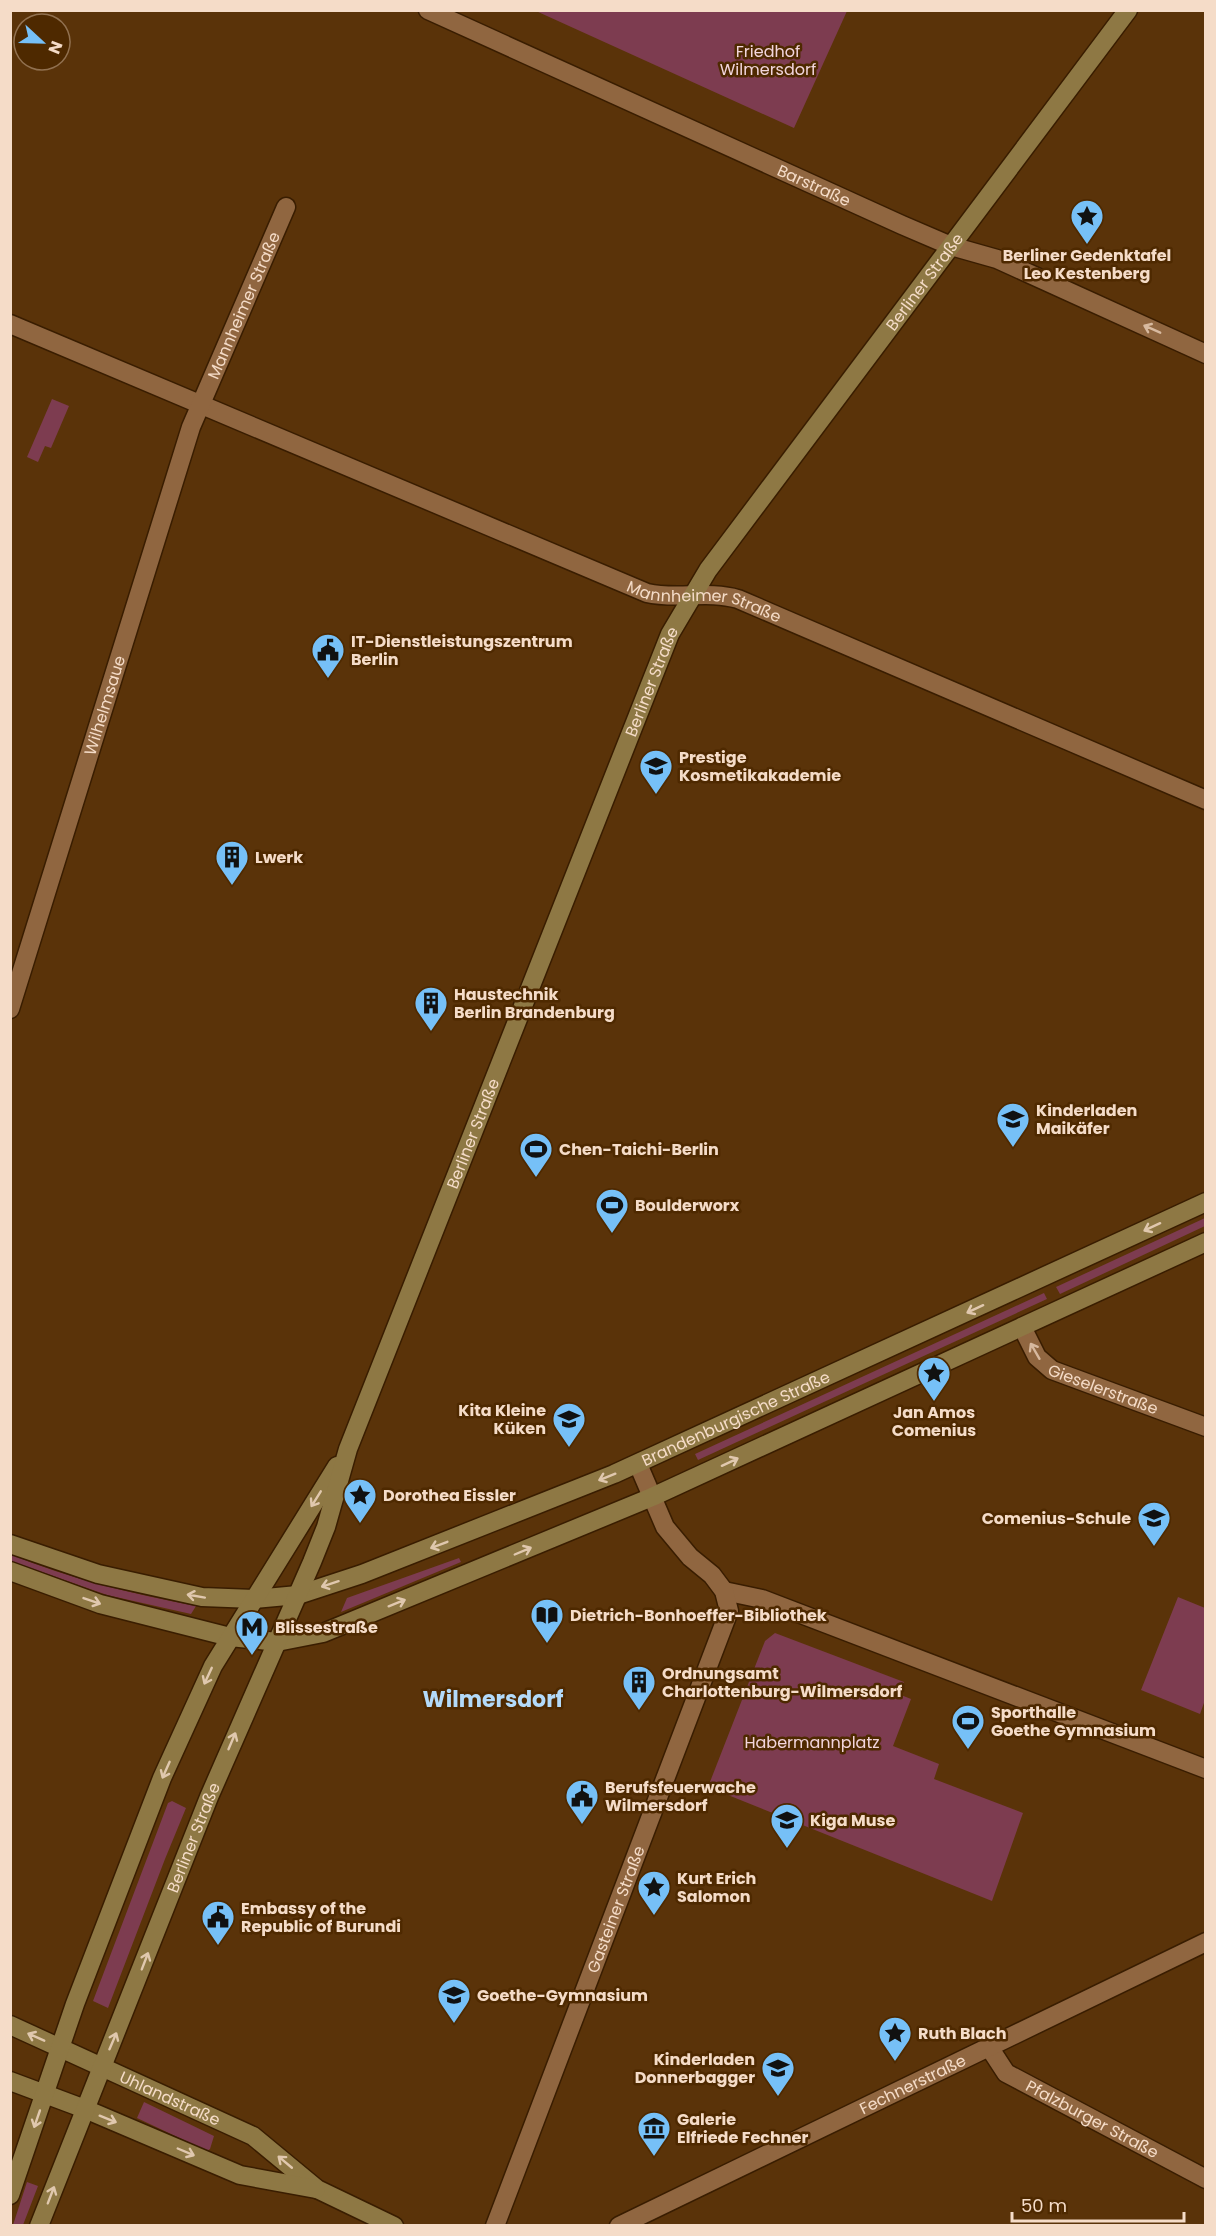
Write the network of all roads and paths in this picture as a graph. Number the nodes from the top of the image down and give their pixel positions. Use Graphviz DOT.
graph roads {
  1 [pos="428,10"];
  2 [pos="1128,10"];
  3 [pos="286,207"];
  4 [pos="951,246"];
  5 [pos="10,324"];
  6 [pos="1206,354"];
  7 [pos="201,404"];
  8 [pos="692,595"];
  9 [pos="1206,800"];
  10 [pos="10,1009"];
  11 [pos="1206,1202"];
  12 [pos="1206,1242"];
  13 [pos="1022,1327"];
  14 [pos="1206,1427"];
  15 [pos="348,1449"];
  16 [pos="638,1464"];
  17 [pos="652,1497"];
  18 [pos="10,1544"];
  19 [pos="10,1570"];
  20 [pos="724,1591"];
  21 [pos="298,1595"];
  22 [pos="254,1599"];
  23 [pos="230,1637"];
  24 [pos="277,1642"];
  25 [pos="1206,1769"];
  26 [pos="1206,1942"];
  27 [pos="10,2025"];
  28 [pos="989,2047"];
  29 [pos="60,2048"];
  30 [pos="102,2066"];
  31 [pos="10,2081"];
  32 [pos="45,2094"];
  33 [pos="85,2109"];
  34 [pos="1206,2179"];
  35 [pos="316,2189"];
  36 [pos="10,2195"];
  37 [pos="39,2226"];
  38 [pos="394,2226"];
  39 [pos="495,2226"];
  40 [pos="620,2226"];
  1 -- 4 [label="street, Barstraße"];
  2 -- 4 [label="main road, Berliner Straße"];
  3 -- 7 [label="street, Mannheimer Straße"];
  6 -- 4 [label="street, Barstraße, one-way"];
  4 -- 8 [label="main road, Berliner Straße"];
  5 -- 7 [label="street, Mannheimer Straße"];
  7 -- 8 [label="street, Mannheimer Straße"];
  7 -- 10 [label="street, Wilhelmsaue"];
  8 -- 9 [label="street, Mannheimer Straße"];
  8 -- 15 [label="main road, Berliner Straße"];
  11 -- 16 [label="main road, Brandenburgische Straße, one-way"];
  12 -- 13 [label="main road"];
  14 -- 13 [label="street, Gieselerstraße, one-way"];
  17 -- 13 [label="main road, one-way"];
  15 -- 21 [label="main road, Berliner Straße"];
  15 -- 22 [label="main road, Berliner Straße, one-way"];
  16 -- 17 [label="street"];
  16 -- 21 [label="main road, Brandenburgische Straße, one-way"];
  17 -- 20 [label="street"];
  24 -- 17 [label="main road, one-way"];
  22 -- 18 [label="main road, one-way"];
  19 -- 23 [label="main road, one-way"];
  20 -- 25 [label="street"];
  20 -- 39 [label="street, Gasteiner Straße"];
  21 -- 22 [label="main road, Brandenburgische Straße"];
  21 -- 24 [label="main road, Berliner Straße"];
  22 -- 23 [label="main road, Berliner Straße"];
  23 -- 24 [label="main road"];
  23 -- 29 [label="main road, Berliner Straße, one-way"];
  30 -- 24 [label="main road, Berliner Straße, one-way"];
  26 -- 28 [label="street, Fechnerstraße"];
  29 -- 27 [label="main road, Uhlandstraße, one-way"];
  28 -- 34 [label="street, Pfalzburger Straße"];
  28 -- 40 [label="street, Fechnerstraße"];
  29 -- 30 [label="main road, Uhlandstraße"];
  29 -- 32 [label="main road, Berliner Straße"];
  30 -- 33 [label="main road, Berliner Straße"];
  35 -- 30 [label="main road, Uhlandstraße, one-way"];
  31 -- 32 [label="main road, Uhlandstraße"];
  32 -- 33 [label="main road, Uhlandstraße"];
  32 -- 36 [label="main road, Berliner Straße, one-way"];
  33 -- 35 [label="main road, Uhlandstraße, one-way"];
  37 -- 33 [label="main road, Berliner Straße, one-way"];
  35 -- 38 [label="main road, Uhlandstraße"];
}
